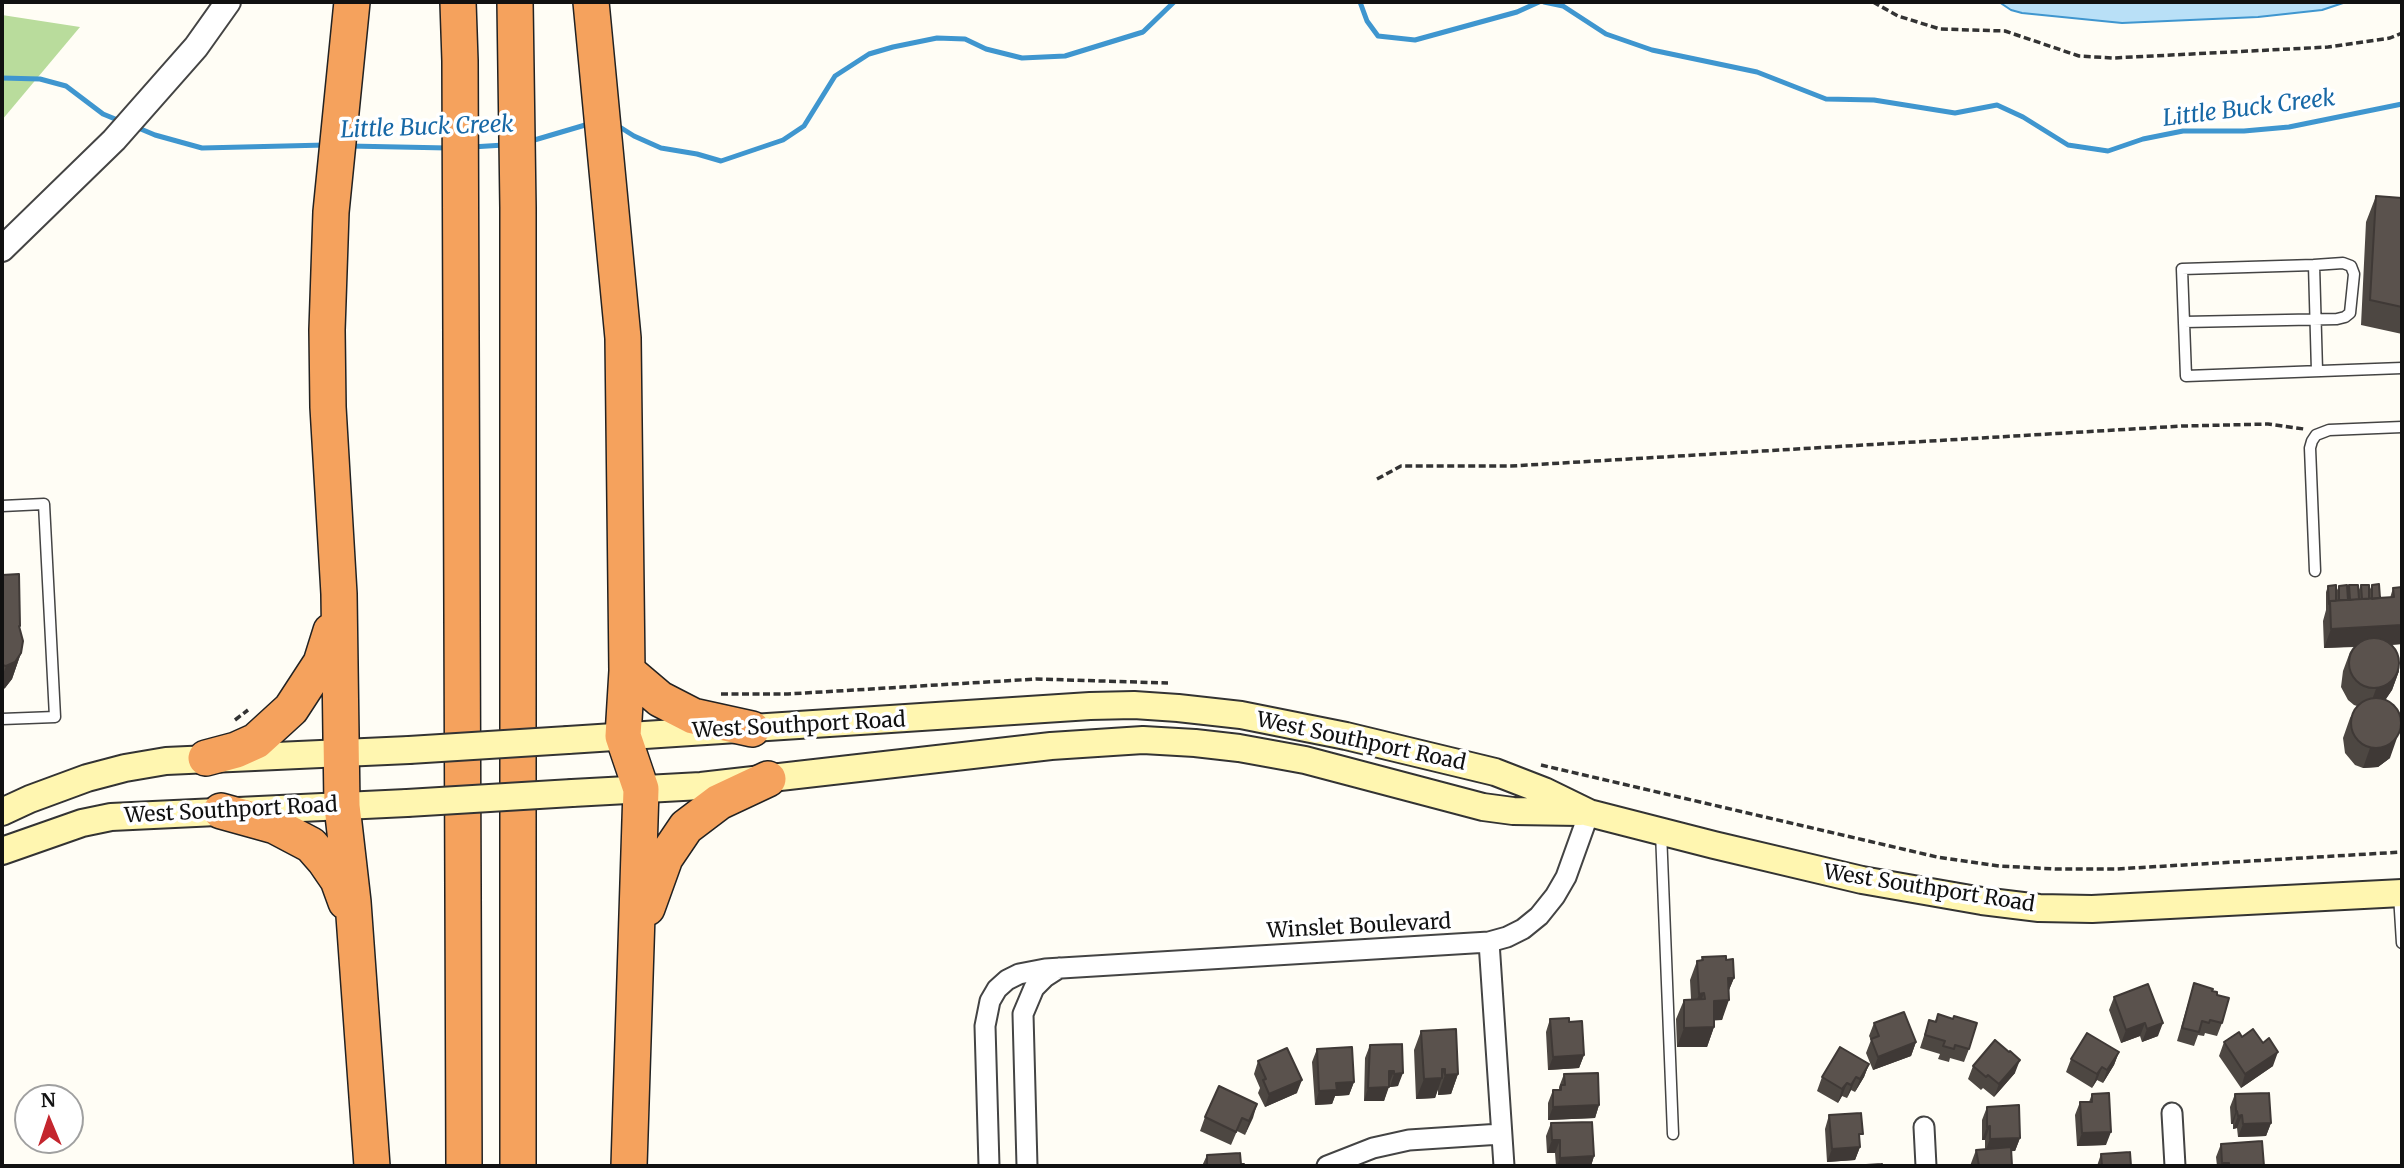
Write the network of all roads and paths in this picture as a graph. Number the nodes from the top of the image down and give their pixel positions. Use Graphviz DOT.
graph roads {
  1 [pos="228,2"];
  2 [pos="352,2"];
  3 [pos="458,2"];
  4 [pos="515,2"];
  5 [pos="591,2"];
  6 [pos="1873,2"];
  7 [pos="2402,33"];
  8 [pos="2,249"];
  9 [pos="2314,265"];
  10 [pos="2316,319"];
  11 [pos="2184,322"];
  12 [pos="2402,368"];
  13 [pos="2317,370"];
  14 [pos="2402,427"];
  15 [pos="2316,435"];
  16 [pos="1377,479"];
  17 [pos="2,506"];
  18 [pos="2315,572"];
  19 [pos="339,594"];
  20 [pos="627,671"];
  21 [pos="2,719"];
  22 [pos="752,729"];
  23 [pos="622,736"];
  24 [pos="340,752"];
  25 [pos="206,758"];
  26 [pos="768,779"];
  27 [pos="641,789"];
  28 [pos="342,806"];
  29 [pos="221,811"];
  30 [pos="2,812"];
  31 [pos="1589,813"];
  32 [pos="1661,832"];
  33 [pos="2,851"];
  34 [pos="2402,852"];
  35 [pos="2160,866"];
  36 [pos="2401,894"];
  37 [pos="355,933"];
  38 [pos="1489,942"];
  39 [pos="2402,943"];
  40 [pos="636,956"];
  41 [pos="1059,968"];
  42 [pos="2172,1113"];
  43 [pos="1924,1128"];
  44 [pos="1501,1134"];
  45 [pos="1673,1134"];
  46 [pos="372,1166"];
  47 [pos="464,1166"];
  48 [pos="519,1166"];
  49 [pos="629,1166"];
  50 [pos="989,1166"];
  51 [pos="1027,1166"];
  52 [pos="1327,1166"];
  53 [pos="1504,1166"];
  54 [pos="1926,1166"];
  55 [pos="2175,1166"];
  1 -- 8 [label="street"];
  2 -- 19 [label="highway"];
  3 -- 47 [label="highway"];
  4 -- 48 [label="highway"];
  5 -- 20 [label="highway"];
  6 -- 7 [label="path"];
  9 -- 10 [label="lane"];
  9 -- 10 [label="lane"];
  9 -- 11 [label="lane"];
  10 -- 11 [label="lane"];
  10 -- 13 [label="lane"];
  11 -- 13 [label="lane"];
  12 -- 13 [label="lane"];
  14 -- 15 [label="lane"];
  15 -- 16 [label="path"];
  15 -- 18 [label="lane"];
  17 -- 21 [label="lane"];
  19 -- 24 [label="highway"];
  19 -- 25 [label="highway"];
  20 -- 22 [label="highway"];
  20 -- 23 [label="highway"];
  22 -- 23 [label="main road, West Southport Road"];
  22 -- 31 [label="main road, West Southport Road"];
  23 -- 24 [label="main road, West Southport Road, bridge"];
  23 -- 27 [label="highway"];
  24 -- 25 [label="main road, West Southport Road"];
  24 -- 28 [label="highway"];
  25 -- 30 [label="main road, West Southport Road"];
  26 -- 27 [label="main road, West Southport Road"];
  26 -- 31 [label="main road, West Southport Road"];
  26 -- 40 [label="highway"];
  27 -- 28 [label="main road, West Southport Road, bridge"];
  27 -- 40 [label="highway"];
  28 -- 29 [label="main road, West Southport Road"];
  28 -- 37 [label="highway"];
  29 -- 33 [label="main road, West Southport Road"];
  29 -- 37 [label="highway"];
  31 -- 32 [label="main road, West Southport Road"];
  31 -- 38 [label="street, Winslet Boulevard"];
  32 -- 36 [label="main road, West Southport Road"];
  32 -- 45 [label="lane"];
  34 -- 35 [label="path"];
  36 -- 39 [label="lane"];
  37 -- 46 [label="highway"];
  38 -- 41 [label="street, Winslet Boulevard"];
  38 -- 44 [label="street"];
  40 -- 49 [label="highway"];
  41 -- 50 [label="street, Winslet Boulevard"];
  41 -- 51 [label="street"];
  42 -- 55 [label="street"];
  43 -- 54 [label="street"];
  44 -- 52 [label="street"];
  44 -- 53 [label="street"];
}
